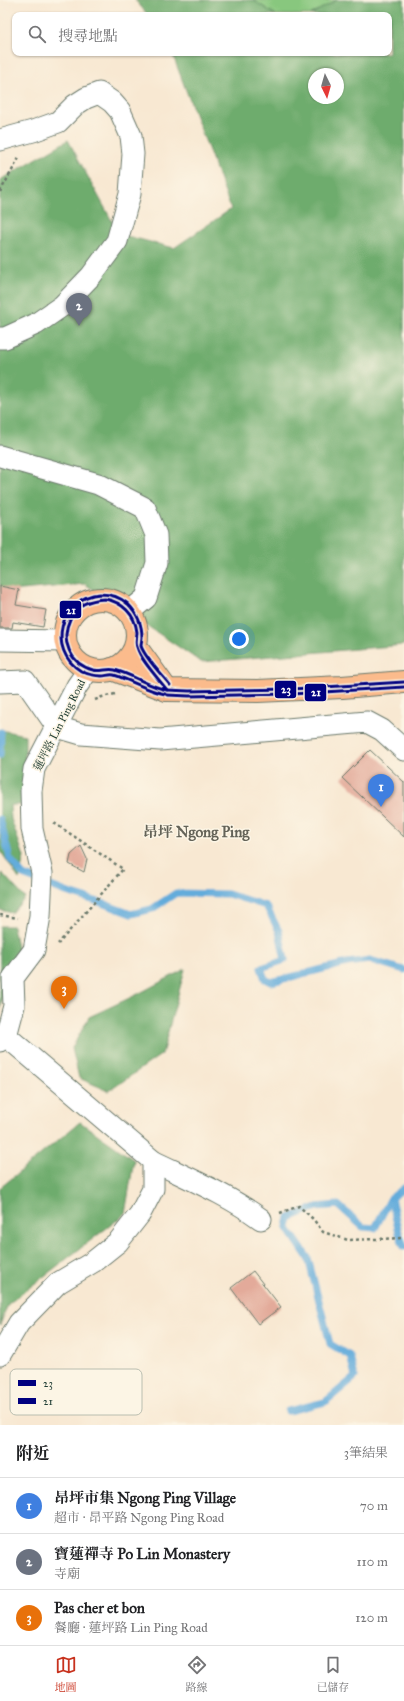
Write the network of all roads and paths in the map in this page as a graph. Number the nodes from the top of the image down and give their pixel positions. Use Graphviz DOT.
graph roads {
  1 [pos="0,140"];
  2 [pos="21,154"];
  3 [pos="0,192"];
  4 [pos="0,338"];
  5 [pos="0,456"];
  6 [pos="129,612"];
  7 [pos="0,640"];
  8 [pos="66,641"];
  9 [pos="136,647"];
  10 [pos="89,669"];
  11 [pos="112,669"];
  12 [pos="0,682"];
  13 [pos="404,682"];
  14 [pos="167,690"];
  15 [pos="58,727"];
  16 [pos="404,750"];
  17 [pos="32,808"];
  18 [pos="85,912"];
  19 [pos="0,915"];
  20 [pos="25,920"];
  21 [pos="3,1039"];
  22 [pos="153,1161"];
  23 [pos="261,1219"];
  24 [pos="404,1238"];
  25 [pos="0,1355"];
  1 -- 4 [label="street"];
  2 -- 3 [label="path"];
  5 -- 6 [label="street"];
  6 -- 8 [label="main road"];
  6 -- 9 [label="main road"];
  7 -- 8 [label="street"];
  8 -- 10 [label="main road"];
  9 -- 11 [label="main road"];
  9 -- 14 [label="main road"];
  10 -- 11 [label="main road"];
  10 -- 15 [label="street, 蓮坪路 Lin Ping Road"];
  11 -- 14 [label="main road"];
  12 -- 15 [label="street"];
  13 -- 14 [label="main road"];
  15 -- 16 [label="street"];
  15 -- 17 [label="street, 蓮坪路 Lin Ping Road"];
  17 -- 18 [label="path"];
  17 -- 21 [label="street, 蓮坪路 Lin Ping Road"];
  19 -- 20 [label="path"];
  21 -- 22 [label="street"];
  22 -- 23 [label="street"];
  22 -- 25 [label="street"];
  23 -- 24 [label="path"];
}
